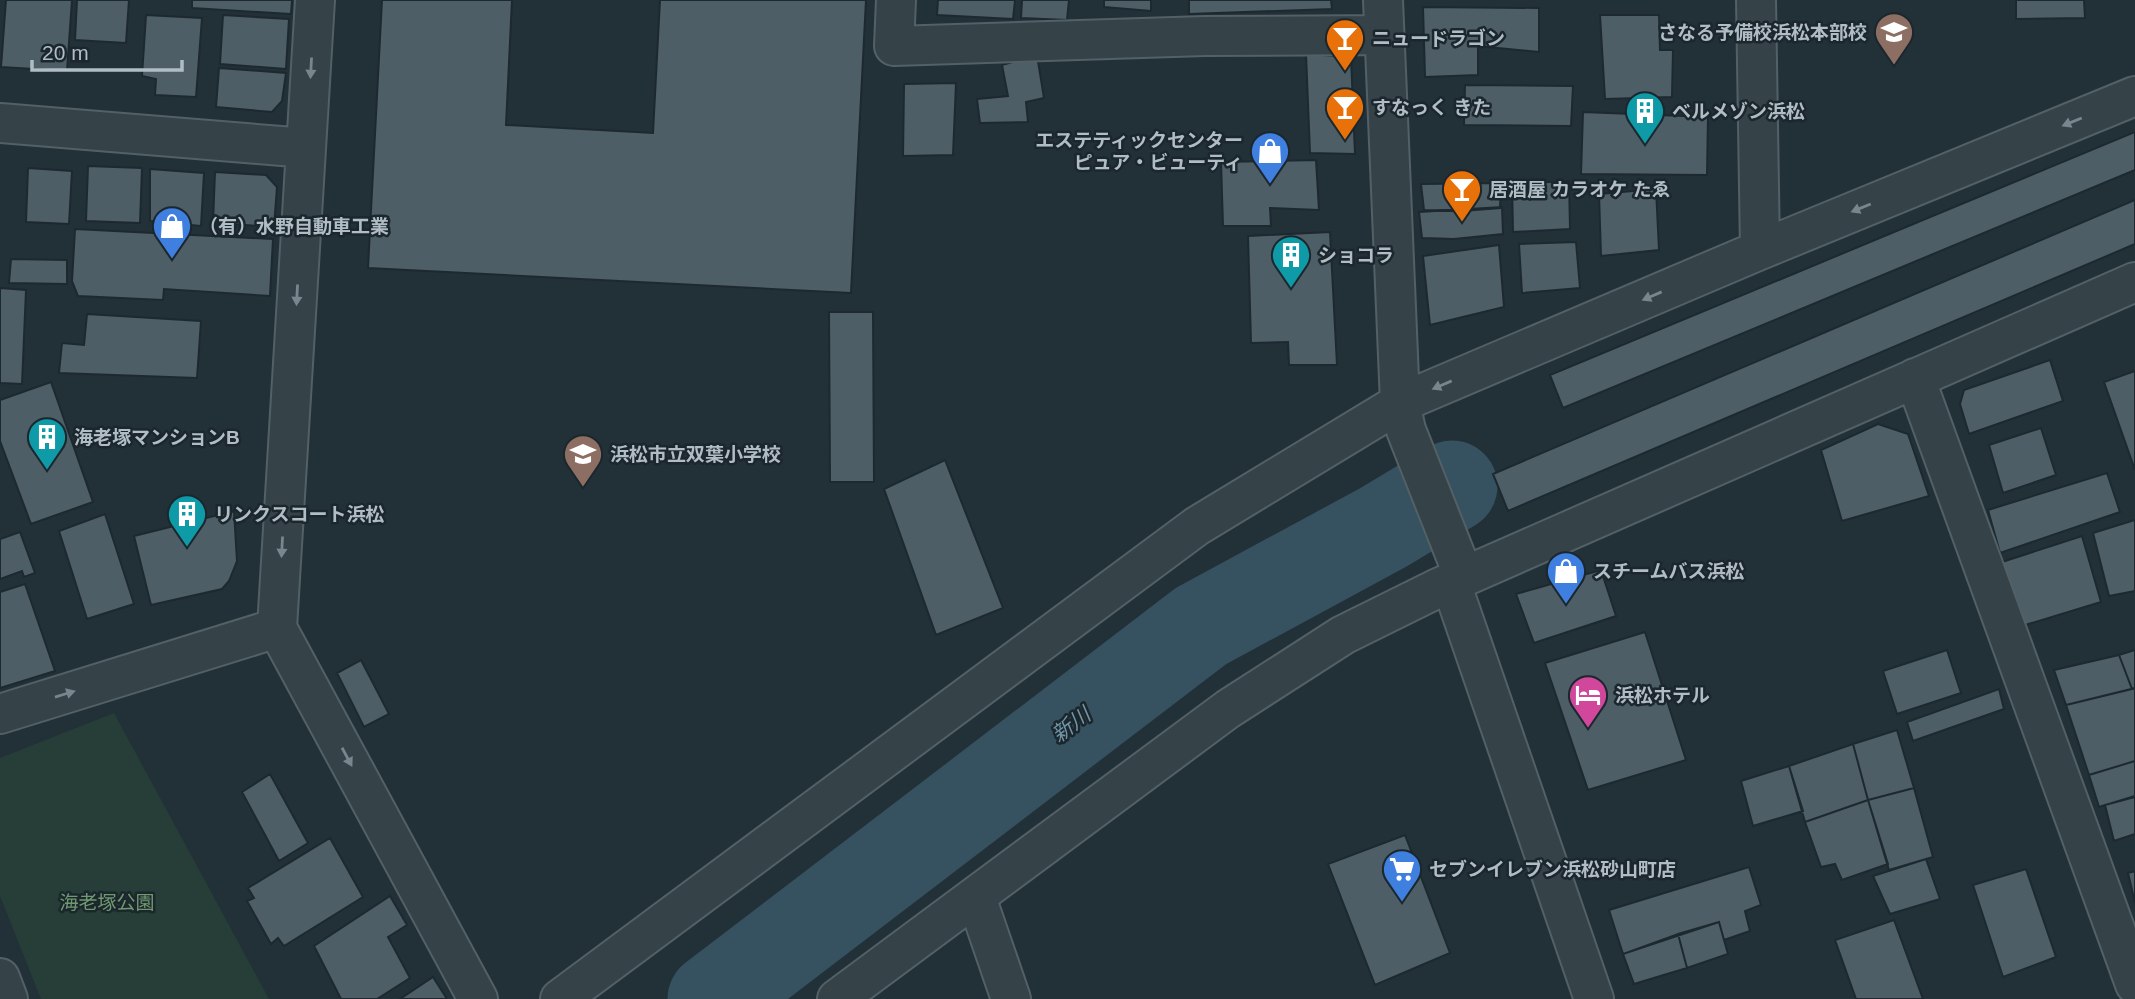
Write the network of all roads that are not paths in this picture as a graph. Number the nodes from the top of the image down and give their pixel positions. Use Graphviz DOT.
graph roads {
  1 [pos="315,0"];
  2 [pos="896,0"];
  3 [pos="1756,0"];
  4 [pos="1383,18"];
  5 [pos="2135,96"];
  6 [pos="0,123"];
  7 [pos="306,148"];
  8 [pos="1760,250"];
  9 [pos="2135,282"];
  10 [pos="1915,378"];
  11 [pos="1403,417"];
  12 [pos="1455,569"];
  13 [pos="277,628"];
  14 [pos="0,714"];
  15 [pos="976,897"];
  16 [pos="0,978"];
  17 [pos="2135,984"];
  18 [pos="8,999"];
  19 [pos="478,999"];
  20 [pos="560,999"];
  21 [pos="837,999"];
  22 [pos="1010,999"];
  23 [pos="1594,999"];
  1 -- 7 [label="street, one-way"];
  2 -- 4 [label="street"];
  3 -- 8 [label="street"];
  4 -- 11 [label="street"];
  5 -- 8 [label="street, one-way"];
  6 -- 7 [label="street"];
  7 -- 13 [label="street, one-way"];
  8 -- 11 [label="street, one-way"];
  9 -- 10 [label="street"];
  10 -- 12 [label="street"];
  10 -- 17 [label="street"];
  11 -- 12 [label="street"];
  11 -- 20 [label="street"];
  12 -- 15 [label="street"];
  12 -- 23 [label="street"];
  14 -- 13 [label="street, one-way"];
  13 -- 19 [label="street, one-way"];
  15 -- 21 [label="street"];
  15 -- 22 [label="street"];
  16 -- 18 [label="street"];
}
